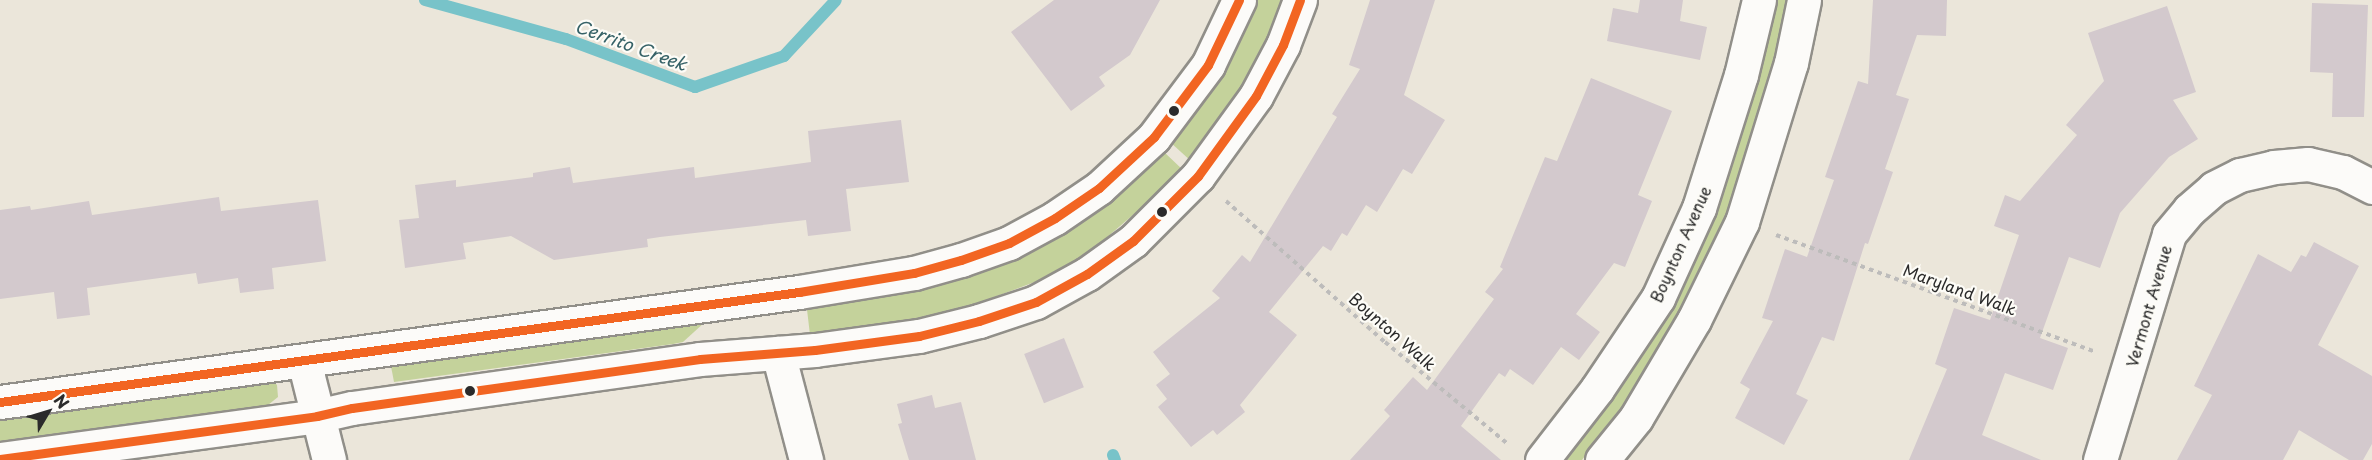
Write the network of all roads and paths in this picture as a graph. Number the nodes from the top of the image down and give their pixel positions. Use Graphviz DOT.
graph roads {
  1 [pos="1239,0"];
  2 [pos="1300,0"];
  3 [pos="1759,0"];
  4 [pos="1804,0"];
  5 [pos="2372,187"];
  6 [pos="1245,218"];
  7 [pos="1780,236"];
  8 [pos="778,353"];
  9 [pos="304,361"];
  10 [pos="2131,365"];
  11 [pos="0,402"];
  12 [pos="317,416"];
  13 [pos="1510,445"];
  14 [pos="0,459"];
  15 [pos="329,460"];
  16 [pos="806,460"];
  17 [pos="1542,460"];
  18 [pos="1602,460"];
  19 [pos="2100,460"];
  1 -- 9 [label="main road"];
  2 -- 8 [label="main road"];
  3 -- 17 [label="main road, Boynton Avenue"];
  4 -- 18 [label="main road"];
  5 -- 10 [label="main road, Vermont Avenue"];
  6 -- 13 [label="path, Boynton Walk"];
  7 -- 10 [label="path, Maryland Walk"];
  8 -- 12 [label="main road"];
  8 -- 16 [label="main road"];
  9 -- 11 [label="main road"];
  9 -- 12 [label="main road"];
  10 -- 19 [label="main road, Vermont Avenue"];
  12 -- 14 [label="main road"];
  12 -- 15 [label="main road"];
}
